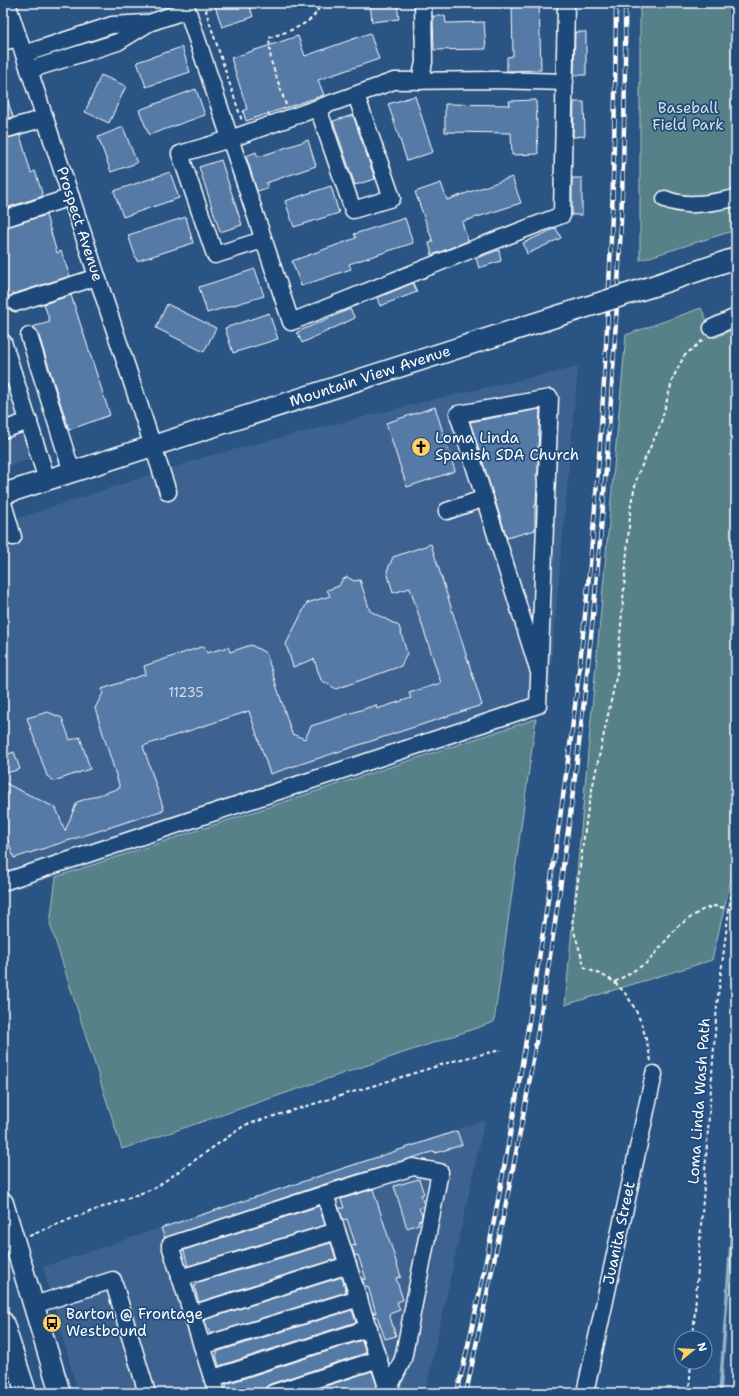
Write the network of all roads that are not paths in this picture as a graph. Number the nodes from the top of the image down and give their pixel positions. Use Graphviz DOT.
graph roads {
  1 [pos="7,3"];
  2 [pos="423,3"];
  3 [pos="566,3"];
  4 [pos="186,6"];
  5 [pos="149,23"];
  6 [pos="92,32"];
  7 [pos="18,38"];
  8 [pos="71,39"];
  9 [pos="3,42"];
  10 [pos="98,48"];
  11 [pos="24,54"];
  12 [pos="77,55"];
  13 [pos="29,70"];
  14 [pos="420,81"];
  15 [pos="565,82"];
  16 [pos="356,95"];
  17 [pos="318,108"];
  18 [pos="45,118"];
  19 [pos="3,130"];
  20 [pos="230,139"];
  21 [pos="71,197"];
  22 [pos="736,198"];
  23 [pos="665,199"];
  24 [pos="3,219"];
  25 [pos="263,240"];
  26 [pos="736,258"];
  27 [pos="97,277"];
  28 [pos="16,303"];
  29 [pos="736,317"];
  30 [pos="709,332"];
  31 [pos="29,336"];
  32 [pos="3,342"];
  33 [pos="8,375"];
  34 [pos="29,421"];
  35 [pos="3,430"];
  36 [pos="152,445"];
  37 [pos="72,472"];
  38 [pos="47,480"];
  39 [pos="168,492"];
  40 [pos="3,494"];
  41 [pos="485,498"];
  42 [pos="3,503"];
  43 [pos="447,511"];
  44 [pos="13,537"];
  45 [pos="539,672"];
  46 [pos="3,882"];
  47 [pos="654,1074"];
  48 [pos="325,1194"];
  49 [pos="3,1203"];
  50 [pos="337,1231"];
  51 [pos="348,1265"];
  52 [pos="180,1278"];
  53 [pos="359,1298"];
  54 [pos="34,1305"];
  55 [pos="192,1314"];
  56 [pos="3,1322"];
  57 [pos="369,1328"];
  58 [pos="202,1346"];
  59 [pos="379,1359"];
  60 [pos="213,1378"];
  61 [pos="386,1392"];
  62 [pos="26,1393"];
  63 [pos="60,1393"];
  64 [pos="147,1393"];
  65 [pos="218,1393"];
  66 [pos="273,1393"];
  67 [pos="585,1393"];
  1 -- 7 [label="street, Prospect Avenue"];
  2 -- 14 [label="street"];
  3 -- 15 [label="street"];
  4 -- 5 [label="street"];
  4 -- 20 [label="street"];
  5 -- 6 [label="street"];
  5 -- 10 [label="street"];
  6 -- 8 [label="street"];
  6 -- 10 [label="street"];
  7 -- 9 [label="street"];
  7 -- 11 [label="street, Prospect Avenue"];
  8 -- 11 [label="street"];
  8 -- 12 [label="street"];
  10 -- 12 [label="street"];
  11 -- 13 [label="street, Prospect Avenue"];
  12 -- 13 [label="street"];
  13 -- 18 [label="street, Prospect Avenue"];
  14 -- 15 [label="street"];
  14 -- 16 [label="street"];
  15 -- 25 [label="street"];
  16 -- 17 [label="street"];
  16 -- 17 [label="street"];
  17 -- 20 [label="street"];
  18 -- 19 [label="street"];
  18 -- 21 [label="street, Prospect Avenue"];
  20 -- 25 [label="street"];
  20 -- 25 [label="street"];
  21 -- 24 [label="street"];
  21 -- 27 [label="street, Prospect Avenue"];
  22 -- 23 [label="street"];
  26 -- 36 [label="main road, Mountain View Avenue, bridge"];
  27 -- 28 [label="street"];
  27 -- 36 [label="street, Prospect Avenue"];
  29 -- 30 [label="street"];
  31 -- 37 [label="street"];
  32 -- 33 [label="street"];
  33 -- 34 [label="street"];
  34 -- 35 [label="street"];
  34 -- 38 [label="street"];
  36 -- 37 [label="main road, Mountain View Avenue"];
  36 -- 39 [label="street, Prospect Avenue"];
  37 -- 38 [label="main road, Mountain View Avenue"];
  38 -- 40 [label="main road, Mountain View Avenue"];
  41 -- 43 [label="street"];
  41 -- 45 [label="street"];
  41 -- 45 [label="street"];
  42 -- 44 [label="street"];
  45 -- 46 [label="street"];
  47 -- 67 [label="street, Juanita Street"];
  48 -- 50 [label="street"];
  48 -- 52 [label="street"];
  48 -- 61 [label="street"];
  49 -- 54 [label="main road"];
  50 -- 51 [label="street"];
  50 -- 52 [label="street"];
  51 -- 53 [label="street"];
  51 -- 55 [label="street"];
  52 -- 55 [label="street"];
  53 -- 57 [label="street"];
  53 -- 58 [label="street"];
  54 -- 63 [label="main road"];
  54 -- 64 [label="street"];
  55 -- 58 [label="street"];
  56 -- 62 [label="main road"];
  57 -- 59 [label="street"];
  57 -- 60 [label="street"];
  58 -- 60 [label="street"];
  59 -- 61 [label="street"];
  59 -- 66 [label="street"];
  60 -- 65 [label="street"];
}
